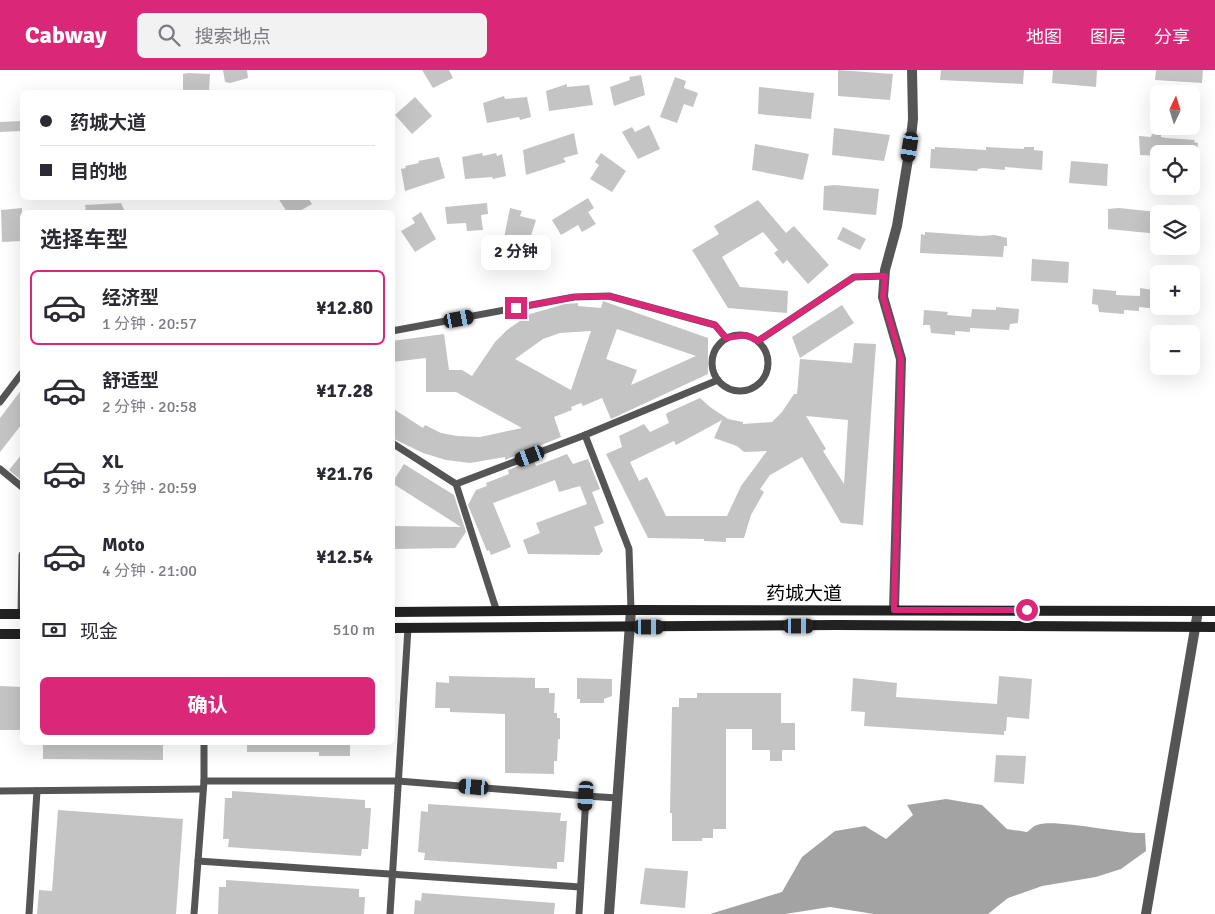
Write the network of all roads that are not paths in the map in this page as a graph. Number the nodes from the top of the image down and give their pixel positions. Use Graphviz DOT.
graph roads {
  1 [pos="912,70"];
  2 [pos="885,276"];
  3 [pos="395,330"];
  4 [pos="726,338"];
  5 [pos="758,341"];
  6 [pos="20,375"];
  7 [pos="718,380"];
  8 [pos="0,402"];
  9 [pos="585,435"];
  10 [pos="395,445"];
  11 [pos="0,468"];
  12 [pos="456,484"];
  13 [pos="20,485"];
  14 [pos="632,610"];
  15 [pos="894,610"];
  16 [pos="1198,611"];
  17 [pos="1215,611"];
  18 [pos="395,612"];
  19 [pos="497,612"];
  20 [pos="0,614"];
  21 [pos="20,614"];
  22 [pos="630,627"];
  23 [pos="1195,627"];
  24 [pos="1215,627"];
  25 [pos="395,628"];
  26 [pos="408,628"];
  27 [pos="0,634"];
  28 [pos="20,634"];
  29 [pos="204,745"];
  30 [pos="204,781"];
  31 [pos="398,781"];
  32 [pos="204,789"];
  33 [pos="0,791"];
  34 [pos="37,791"];
  35 [pos="586,796"];
  36 [pos="617,798"];
  37 [pos="198,861"];
  38 [pos="392,874"];
  39 [pos="580,887"];
  40 [pos="29,914"];
  41 [pos="194,914"];
  42 [pos="390,914"];
  43 [pos="579,914"];
  44 [pos="609,914"];
  45 [pos="1146,914"];
  1 -- 2 [label="street"];
  2 -- 5 [label="lane"];
  2 -- 15 [label="street"];
  3 -- 4 [label="lane"];
  4 -- 5 [label="lane"];
  4 -- 7 [label="lane"];
  5 -- 7 [label="lane"];
  6 -- 8 [label="lane"];
  7 -- 9 [label="lane"];
  9 -- 12 [label="lane"];
  9 -- 14 [label="lane"];
  10 -- 12 [label="lane"];
  11 -- 13 [label="lane"];
  12 -- 19 [label="lane"];
  14 -- 15 [label="main road, 药城大道"];
  14 -- 19 [label="main road, 药城大道"];
  14 -- 22 [label="street"];
  15 -- 16 [label="main road, 药城大道"];
  16 -- 17 [label="main road, 药城大道"];
  16 -- 23 [label="street"];
  18 -- 19 [label="main road, 药城大道"];
  20 -- 21 [label="main road"];
  22 -- 23 [label="main road, 药城大道"];
  22 -- 26 [label="main road, 药城大道"];
  22 -- 36 [label="street"];
  23 -- 24 [label="main road, 药城大道"];
  23 -- 45 [label="street"];
  25 -- 26 [label="main road, 药城大道"];
  26 -- 31 [label="lane"];
  27 -- 28 [label="main road"];
  29 -- 30 [label="lane"];
  30 -- 31 [label="lane"];
  30 -- 32 [label="lane"];
  31 -- 35 [label="lane"];
  31 -- 38 [label="lane"];
  32 -- 34 [label="lane"];
  32 -- 37 [label="lane"];
  33 -- 34 [label="lane"];
  34 -- 40 [label="lane"];
  35 -- 36 [label="lane"];
  35 -- 39 [label="lane"];
  36 -- 44 [label="street"];
  37 -- 38 [label="lane"];
  37 -- 41 [label="lane"];
  38 -- 39 [label="lane"];
  38 -- 42 [label="lane"];
  39 -- 43 [label="lane"];
}
